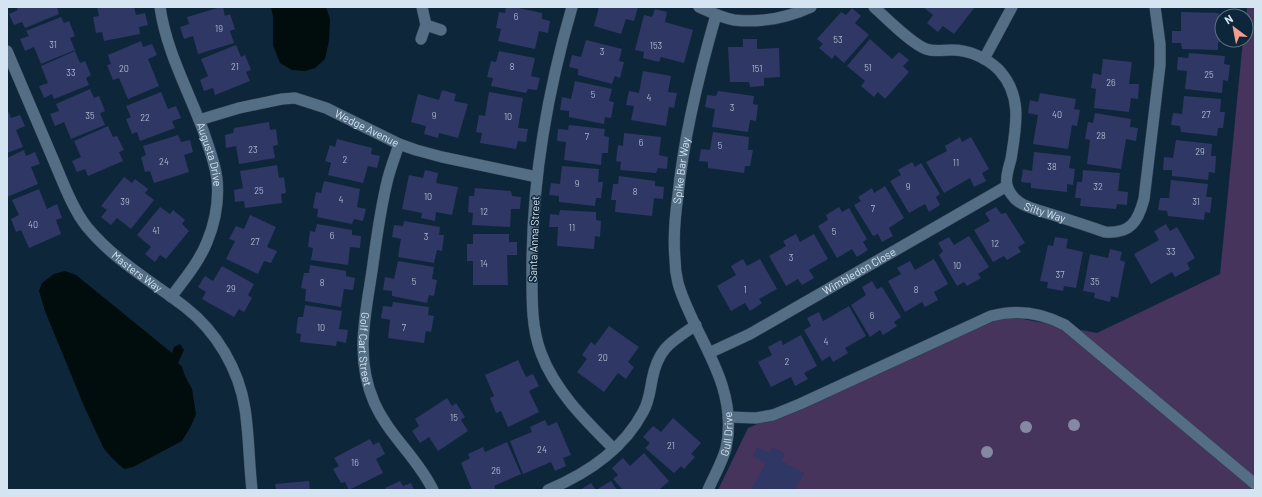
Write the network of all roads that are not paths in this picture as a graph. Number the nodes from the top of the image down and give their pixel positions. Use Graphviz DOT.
graph roads {
  1 [pos="160,7"];
  2 [pos="422,7"];
  3 [pos="572,7"];
  4 [pos="699,7"];
  5 [pos="811,7"];
  6 [pos="874,7"];
  7 [pos="1012,7"];
  8 [pos="1155,7"];
  9 [pos="716,15"];
  10 [pos="426,25"];
  11 [pos="441,30"];
  12 [pos="421,39"];
  13 [pos="7,51"];
  14 [pos="984,58"];
  15 [pos="199,120"];
  16 [pos="399,144"];
  17 [pos="537,177"];
  18 [pos="1006,186"];
  19 [pos="171,298"];
  20 [pos="696,325"];
  21 [pos="709,352"];
  22 [pos="728,417"];
  23 [pos="614,449"];
  24 [pos="1255,484"];
  25 [pos="252,490"];
  26 [pos="433,490"];
  27 [pos="548,490"];
  28 [pos="708,490"];
  1 -- 15 [label="street, Augusta Drive"];
  2 -- 10 [label="street"];
  3 -- 17 [label="street, Santa Anna Street"];
  4 -- 9 [label="street"];
  5 -- 9 [label="street"];
  6 -- 14 [label="street"];
  7 -- 14 [label="street"];
  8 -- 18 [label="street, Silty Way"];
  9 -- 20 [label="street, Spike Bar Way"];
  10 -- 11 [label="street"];
  10 -- 12 [label="street"];
  13 -- 19 [label="street, Masters Way"];
  14 -- 18 [label="street"];
  15 -- 16 [label="street, Wedge Avenue"];
  15 -- 19 [label="street, Augusta Drive"];
  16 -- 17 [label="street, Wedge Avenue"];
  16 -- 26 [label="street, Golf Cart Street"];
  17 -- 23 [label="street, Santa Anna Street"];
  18 -- 21 [label="street, Wimbledon Close"];
  19 -- 25 [label="street, Masters Way"];
  20 -- 21 [label="street, Spike Bar Way"];
  20 -- 23 [label="street"];
  21 -- 22 [label="street, Gull Drive"];
  22 -- 24 [label="street"];
  22 -- 28 [label="street, Gull Drive"];
  23 -- 27 [label="street"];
}
